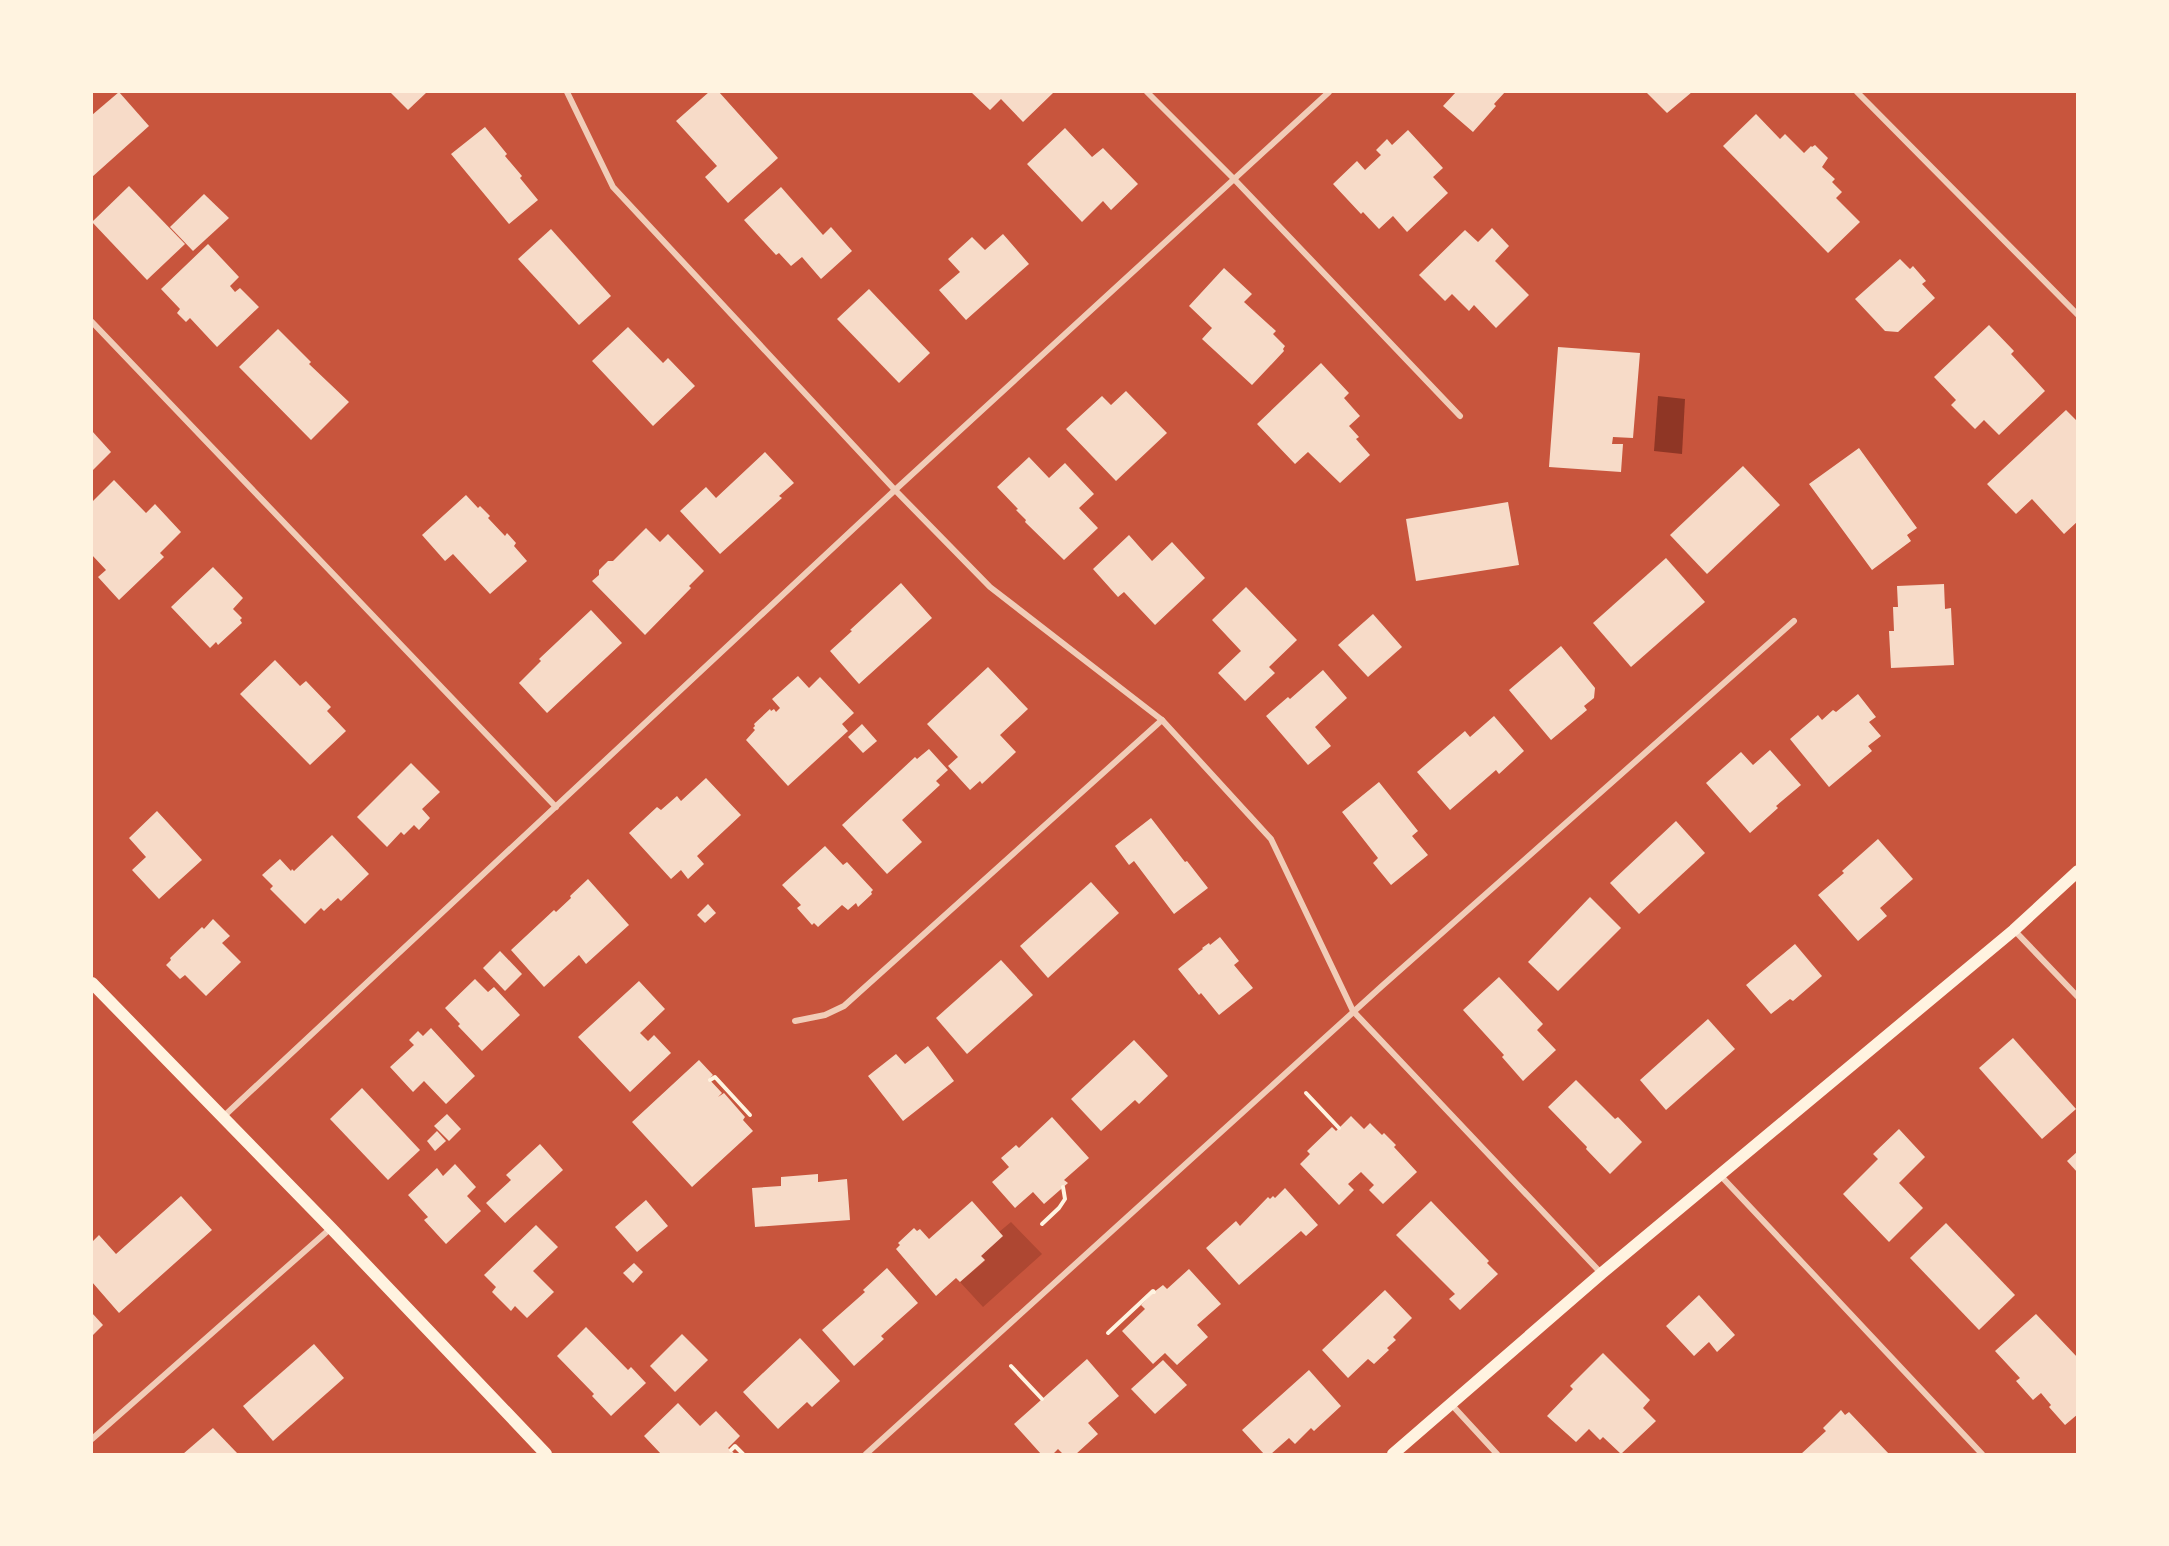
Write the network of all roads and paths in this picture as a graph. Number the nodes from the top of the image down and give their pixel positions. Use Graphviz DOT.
graph roads {
  1 [pos="567,92"];
  2 [pos="1147,92"];
  3 [pos="1329,92"];
  4 [pos="1857,92"];
  5 [pos="1234,179"];
  6 [pos="2078,315"];
  7 [pos="92,322"];
  8 [pos="1460,416"];
  9 [pos="896,490"];
  10 [pos="1794,621"];
  11 [pos="1162,720"];
  12 [pos="556,807"];
  13 [pos="2078,871"];
  14 [pos="2014,930"];
  15 [pos="92,983"];
  16 [pos="2078,998"];
  17 [pos="1353,1011"];
  18 [pos="795,1022"];
  19 [pos="710,1080"];
  20 [pos="1306,1093"];
  21 [pos="750,1116"];
  22 [pos="223,1117"];
  23 [pos="1339,1128"];
  24 [pos="1720,1175"];
  25 [pos="1063,1187"];
  26 [pos="1042,1224"];
  27 [pos="331,1228"];
  28 [pos="1602,1273"];
  29 [pos="1154,1292"];
  30 [pos="1108,1333"];
  31 [pos="1011,1366"];
  32 [pos="1042,1399"];
  33 [pos="1451,1404"];
  34 [pos="92,1439"];
  35 [pos="731,1450"];
  36 [pos="546,1455"];
  37 [pos="743,1455"];
  38 [pos="866,1455"];
  39 [pos="1393,1455"];
  40 [pos="1497,1455"];
  41 [pos="1982,1455"];
  1 -- 9 [label="street"];
  2 -- 5 [label="street"];
  3 -- 5 [label="street"];
  4 -- 6 [label="street"];
  5 -- 8 [label="street"];
  5 -- 9 [label="street"];
  7 -- 12 [label="street"];
  9 -- 11 [label="street"];
  9 -- 12 [label="street"];
  10 -- 17 [label="street"];
  11 -- 17 [label="street"];
  11 -- 18 [label="street"];
  12 -- 22 [label="street"];
  13 -- 14 [label="main road"];
  14 -- 16 [label="street"];
  14 -- 24 [label="main road"];
  15 -- 22 [label="main road"];
  17 -- 28 [label="street"];
  17 -- 38 [label="street"];
  19 -- 21 [label="path"];
  20 -- 23 [label="path"];
  22 -- 27 [label="main road"];
  24 -- 28 [label="main road"];
  24 -- 41 [label="street"];
  25 -- 26 [label="path"];
  27 -- 34 [label="street"];
  27 -- 36 [label="main road"];
  28 -- 33 [label="main road"];
  29 -- 30 [label="path"];
  31 -- 32 [label="path"];
  33 -- 39 [label="main road"];
  33 -- 40 [label="street"];
  35 -- 37 [label="path"];
}
